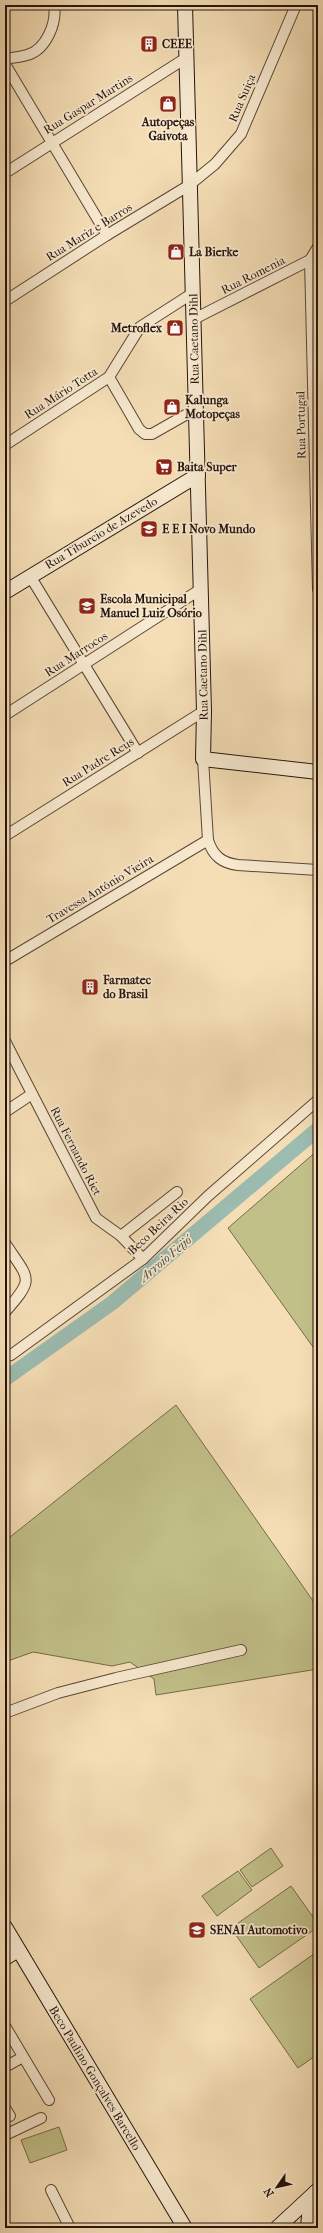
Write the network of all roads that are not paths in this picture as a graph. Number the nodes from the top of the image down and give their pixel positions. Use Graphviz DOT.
graph roads {
  1 [pos="54,5"];
  2 [pos="185,5"];
  3 [pos="296,5"];
  4 [pos="186,58"];
  5 [pos="5,59"];
  6 [pos="5,64"];
  7 [pos="51,143"];
  8 [pos="5,173"];
  9 [pos="188,186"];
  10 [pos="107,235"];
  11 [pos="318,247"];
  12 [pos="310,260"];
  13 [pos="193,293"];
  14 [pos="5,301"];
  15 [pos="194,319"];
  16 [pos="109,378"];
  17 [pos="196,409"];
  18 [pos="5,445"];
  19 [pos="198,475"];
  20 [pos="30,576"];
  21 [pos="201,589"];
  22 [pos="318,589"];
  23 [pos="5,592"];
  24 [pos="84,665"];
  25 [pos="204,711"];
  26 [pos="5,715"];
  27 [pos="138,753"];
  28 [pos="203,759"];
  29 [pos="318,772"];
  30 [pos="5,836"];
  31 [pos="208,840"];
  32 [pos="318,870"];
  33 [pos="5,961"];
  34 [pos="5,1041"];
  35 [pos="32,1094"];
  36 [pos="318,1100"];
  37 [pos="5,1112"];
  38 [pos="178,1192"];
  39 [pos="121,1236"];
  40 [pos="5,1243"];
  41 [pos="143,1259"];
  42 [pos="5,1312"];
  43 [pos="5,1356"];
  44 [pos="240,1650"];
  45 [pos="5,1713"];
  46 [pos="5,1927"];
  47 [pos="18,1950"];
  48 [pos="5,1958"];
  49 [pos="5,2026"];
  50 [pos="23,2056"];
  51 [pos="5,2067"];
  52 [pos="49,2100"];
  53 [pos="41,2118"];
  54 [pos="5,2135"];
  55 [pos="51,2190"];
  56 [pos="317,2191"];
  57 [pos="289,2222"];
  58 [pos="70,2228"];
  59 [pos="185,2228"];
  60 [pos="308,2228"];
  1 -- 5 [label="street"];
  2 -- 4 [label="main road, Rua Caetano Dihl"];
  3 -- 9 [label="street, Rua Suiça"];
  4 -- 7 [label="street, Rua Gaspar Martins"];
  4 -- 9 [label="main road, Rua Caetano Dihl"];
  6 -- 7 [label="street"];
  7 -- 8 [label="street, Rua Gaspar Martins"];
  7 -- 10 [label="street"];
  9 -- 10 [label="street, Rua Mariz e Barros"];
  9 -- 13 [label="main road, Rua Caetano Dihl"];
  10 -- 14 [label="street, Rua Mariz e Barros"];
  11 -- 12 [label="street"];
  12 -- 15 [label="street, Rua Romenia"];
  12 -- 22 [label="street, Rua Portugal"];
  13 -- 15 [label="main road, Rua Caetano Dihl"];
  13 -- 16 [label="street, Rua Mário Totta"];
  15 -- 17 [label="main road, Rua Caetano Dihl"];
  16 -- 17 [label="street"];
  16 -- 18 [label="street, Rua Mário Totta"];
  17 -- 19 [label="main road, Rua Caetano Dihl"];
  19 -- 20 [label="main road, Rua Tiburcio de Azevedo"];
  19 -- 21 [label="main road, Rua Caetano Dihl"];
  20 -- 23 [label="main road, Rua Tiburcio de Azevedo"];
  20 -- 24 [label="street"];
  21 -- 24 [label="street, Rua Marrocos"];
  21 -- 25 [label="main road, Rua Caetano Dihl"];
  24 -- 26 [label="street, Rua Marrocos"];
  24 -- 27 [label="street"];
  25 -- 27 [label="street, Rua Padre Reus"];
  25 -- 28 [label="main road, Rua Caetano Dihl"];
  27 -- 30 [label="street, Rua Padre Reus"];
  28 -- 29 [label="main road"];
  28 -- 31 [label="street, Rua Caetano Dihl"];
  31 -- 32 [label="street"];
  31 -- 33 [label="street, Travessa Antônio Vieira"];
  34 -- 35 [label="street, Rua Fernando Riet"];
  35 -- 37 [label="street"];
  35 -- 39 [label="street, Rua Fernando Riet"];
  36 -- 41 [label="street, Beco Beira-Rio"];
  38 -- 39 [label="street"];
  39 -- 41 [label="street, Rua Fernando Riet"];
  40 -- 42 [label="street"];
  41 -- 43 [label="street, Beco Beira-Rio"];
  44 -- 45 [label="street"];
  46 -- 47 [label="main road, Beco Paulino Gonçalves Barcello"];
  47 -- 48 [label="main road"];
  47 -- 59 [label="main road, Beco Paulino Gonçalves Barcello"];
  49 -- 50 [label="street"];
  50 -- 51 [label="street"];
  50 -- 52 [label="street"];
  53 -- 54 [label="street"];
  55 -- 58 [label="street"];
  56 -- 57 [label="main road"];
  56 -- 60 [label="main road"];
  57 -- 60 [label="main road"];
}
